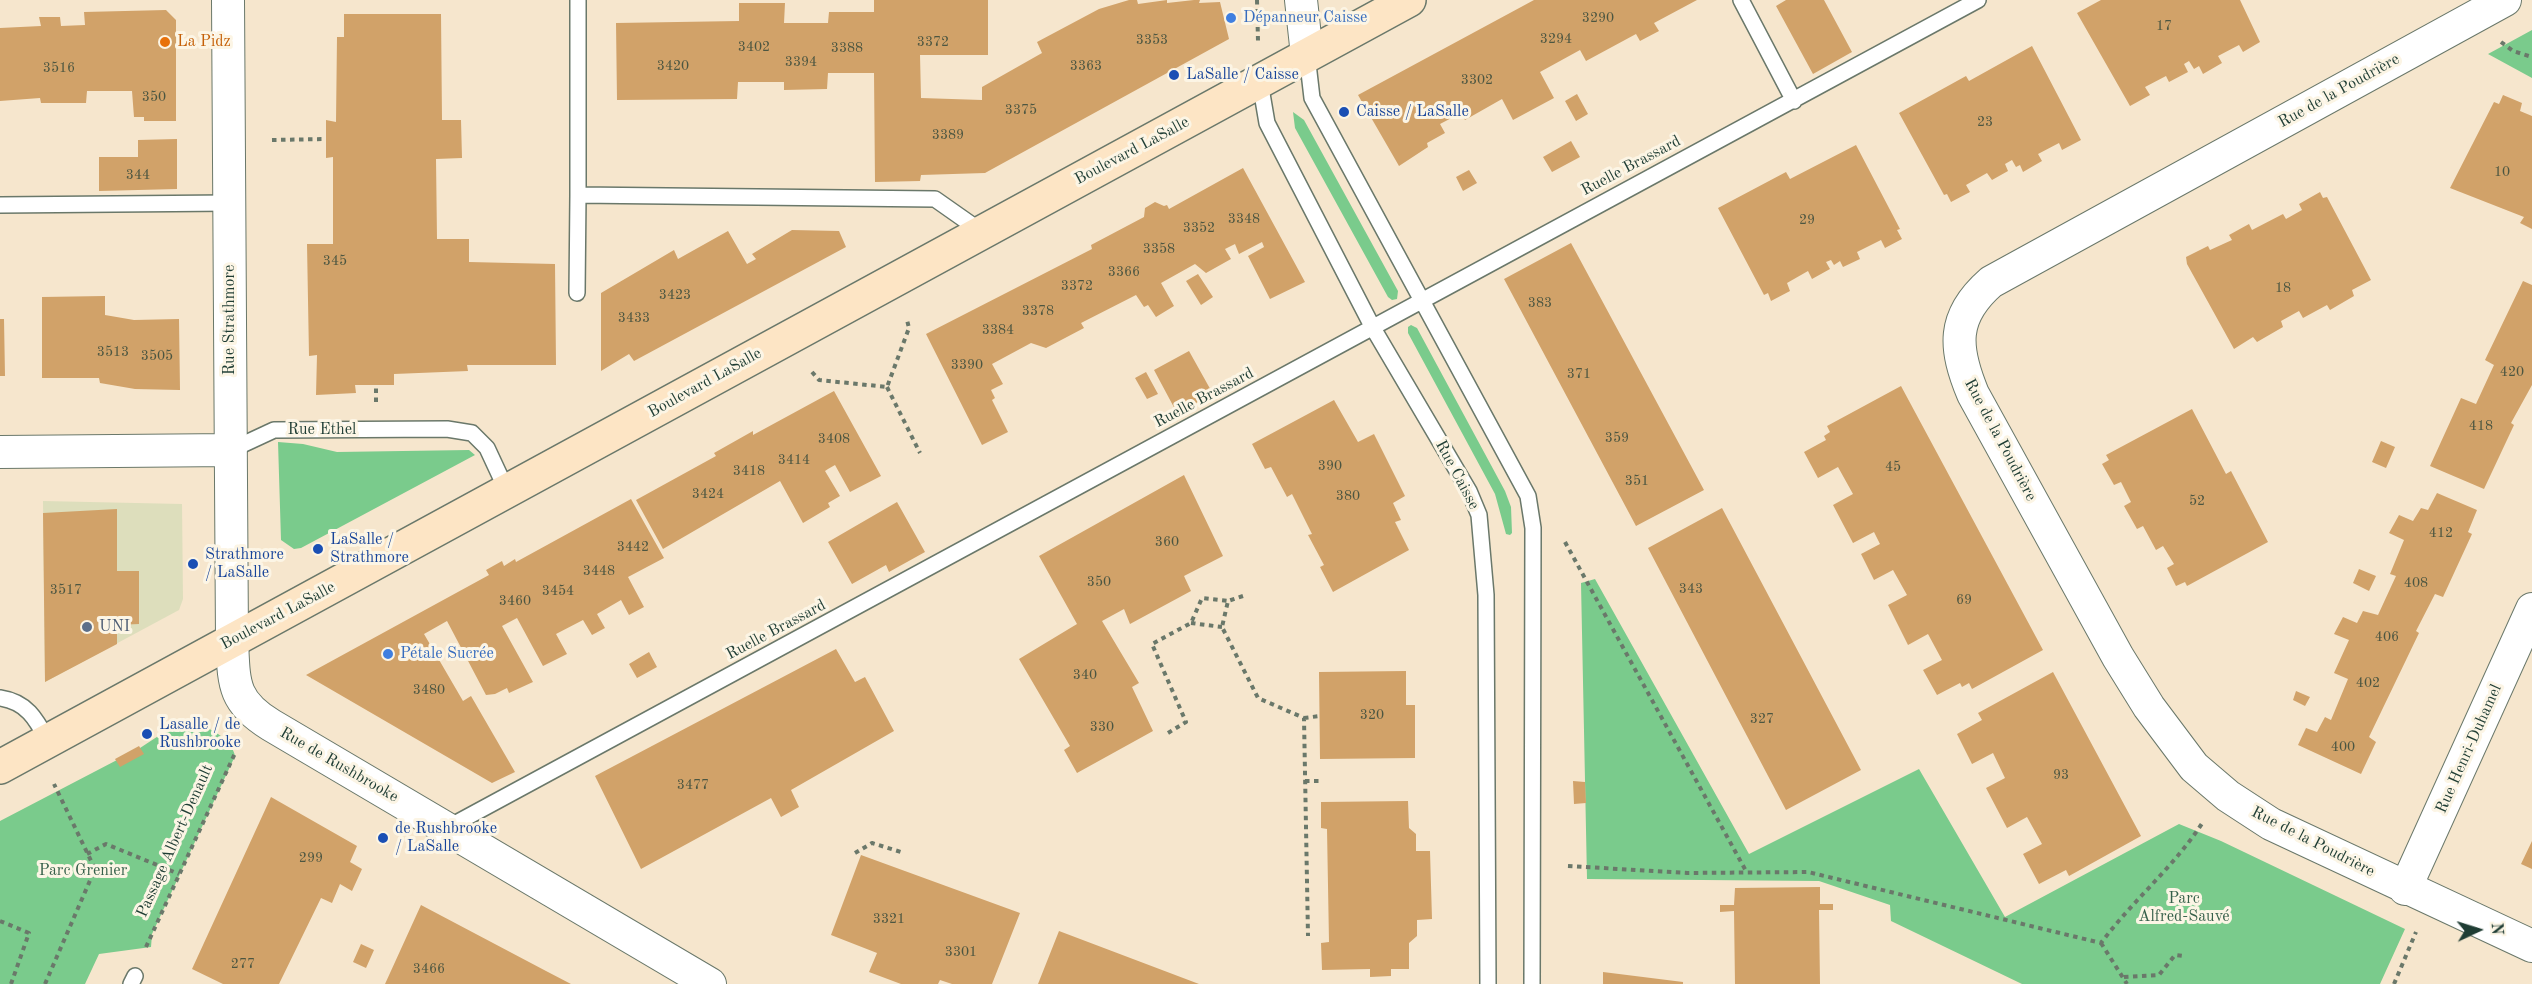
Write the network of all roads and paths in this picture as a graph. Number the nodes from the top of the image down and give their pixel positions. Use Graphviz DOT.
graph roads {
  1 [pos="228,0"];
  2 [pos="578,0"];
  3 [pos="1301,0"];
  4 [pos="1409,0"];
  5 [pos="1741,0"];
  6 [pos="1978,0"];
  7 [pos="2505,0"];
  8 [pos="2500,41"];
  9 [pos="1307,56"];
  10 [pos="2532,57"];
  11 [pos="1260,82"];
  12 [pos="1794,101"];
  13 [pos="325,139"];
  14 [pos="272,140"];
  15 [pos="578,195"];
  16 [pos="230,203"];
  17 [pos="0,205"];
  18 [pos="982,232"];
  19 [pos="578,293"];
  20 [pos="1422,299"];
  21 [pos="907,320"];
  22 [pos="1373,328"];
  23 [pos="812,372"];
  24 [pos="376,384"];
  25 [pos="887,387"];
  26 [pos="376,410"];
  27 [pos="231,450"];
  28 [pos="0,452"];
  29 [pos="921,453"];
  30 [pos="507,491"];
  31 [pos="1565,542"];
  32 [pos="1243,596"];
  33 [pos="1228,601"];
  34 [pos="2532,609"];
  35 [pos="1191,623"];
  36 [pos="1222,627"];
  37 [pos="232,640"];
  38 [pos="0,698"];
  39 [pos="1320,716"];
  40 [pos="1304,718"];
  41 [pos="1168,733"];
  42 [pos="48,741"];
  43 [pos="236,750"];
  44 [pos="0,767"];
  45 [pos="1305,781"];
  46 [pos="1320,781"];
  47 [pos="54,784"];
  48 [pos="2203,822"];
  49 [pos="447,828"];
  50 [pos="901,852"];
  51 [pos="855,853"];
  52 [pos="87,854"];
  53 [pos="1568,866"];
  54 [pos="1746,872"];
  55 [pos="179,874"];
  56 [pos="2405,889"];
  57 [pos="0,921"];
  58 [pos="2418,928"];
  59 [pos="1308,936"];
  60 [pos="2101,943"];
  61 [pos="2532,946"];
  62 [pos="146,947"];
  63 [pos="2183,956"];
  64 [pos="2124,977"];
  65 [pos="11,984"];
  66 [pos="45,984"];
  67 [pos="710,984"];
  68 [pos="1488,984"];
  69 [pos="1532,984"];
  70 [pos="2127,984"];
  71 [pos="2394,984"];
  1 -- 16 [label="street, Rue Strathmore"];
  2 -- 15 [label="lane"];
  3 -- 9 [label="street"];
  4 -- 9 [label="main road, Boulevard LaSalle"];
  5 -- 12 [label="lane"];
  6 -- 12 [label="lane, Ruelle Brassard"];
  7 -- 56 [label="street, Rue de la Poudrière"];
  8 -- 10 [label="path"];
  9 -- 11 [label="main road, Boulevard LaSalle"];
  9 -- 20 [label="lane"];
  11 -- 18 [label="main road, Boulevard LaSalle"];
  11 -- 22 [label="lane, Rue Caisse"];
  12 -- 20 [label="lane, Ruelle Brassard"];
  13 -- 14 [label="path"];
  15 -- 18 [label="lane"];
  15 -- 19 [label="lane"];
  16 -- 17 [label="lane"];
  16 -- 27 [label="street, Rue Strathmore"];
  18 -- 30 [label="main road, Boulevard LaSalle"];
  20 -- 22 [label="lane, Ruelle Brassard"];
  20 -- 69 [label="lane"];
  21 -- 25 [label="path"];
  22 -- 49 [label="lane, Ruelle Brassard"];
  22 -- 68 [label="lane, Rue Caisse"];
  23 -- 25 [label="path"];
  24 -- 26 [label="path"];
  25 -- 29 [label="path"];
  27 -- 28 [label="street, Rue Ethel"];
  27 -- 30 [label="lane, Rue Ethel"];
  27 -- 37 [label="street, Rue Strathmore"];
  30 -- 37 [label="main road, Boulevard LaSalle"];
  31 -- 54 [label="path"];
  32 -- 33 [label="path"];
  33 -- 35 [label="path"];
  33 -- 36 [label="path"];
  34 -- 56 [label="street, Rue Henri-Duhamel"];
  35 -- 36 [label="path"];
  35 -- 41 [label="path"];
  36 -- 40 [label="path"];
  37 -- 42 [label="main road, Boulevard LaSalle"];
  37 -- 49 [label="street, Rue de Rushbrooke"];
  38 -- 42 [label="lane"];
  39 -- 40 [label="path"];
  40 -- 45 [label="path"];
  42 -- 44 [label="main road, Boulevard LaSalle"];
  43 -- 55 [label="path, Passage Albert-Denault"];
  45 -- 46 [label="path"];
  45 -- 59 [label="path"];
  47 -- 52 [label="path"];
  48 -- 60 [label="path"];
  49 -- 67 [label="street, Rue de Rushbrooke"];
  50 -- 51 [label="path"];
  52 -- 55 [label="path"];
  52 -- 66 [label="path"];
  53 -- 54 [label="path"];
  54 -- 60 [label="path"];
  55 -- 62 [label="path, Passage Albert-Denault"];
  56 -- 61 [label="street, Rue de la Poudrière"];
  57 -- 65 [label="path"];
  58 -- 71 [label="path"];
  60 -- 64 [label="path"];
  63 -- 64 [label="path"];
  64 -- 70 [label="path"];
}
